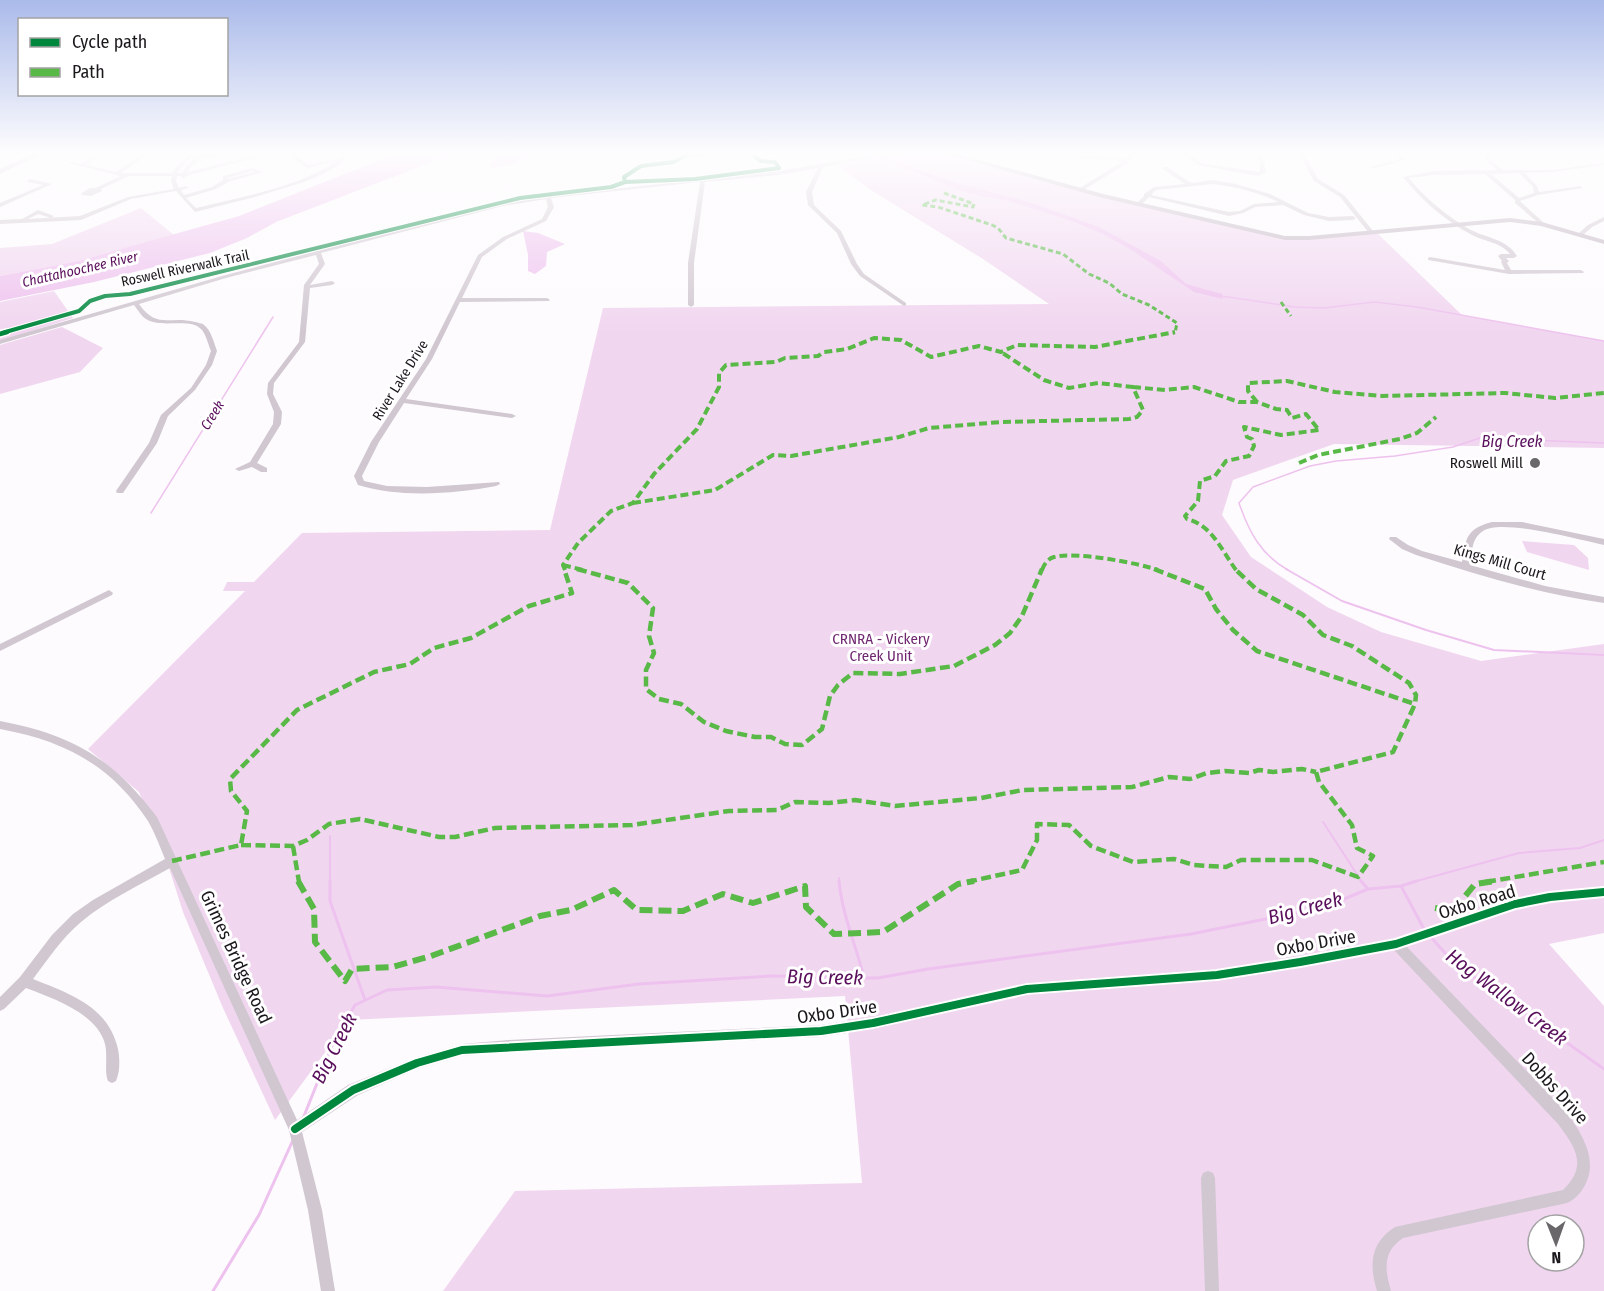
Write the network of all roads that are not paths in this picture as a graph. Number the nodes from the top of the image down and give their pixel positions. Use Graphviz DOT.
graph roads {
  1 [pos="38,212"];
  2 [pos="39,212"];
  3 [pos="95,212"];
  4 [pos="468,212"];
  5 [pos="549,212"];
  6 [pos="699,212"];
  7 [pos="819,212"];
  8 [pos="1170,212"];
  9 [pos="1221,212"];
  10 [pos="1240,212"];
  11 [pos="1300,212"];
  12 [pos="1355,212"];
  13 [pos="1444,212"];
  14 [pos="1528,212"];
  15 [pos="1353,218"];
  16 [pos="1604,219"];
  17 [pos="0,222"];
  18 [pos="1457,224"];
  19 [pos="1542,225"];
  20 [pos="1371,232"];
  21 [pos="1580,235"];
  22 [pos="1604,242"];
  23 [pos="315,253"];
  24 [pos="1430,260"];
  25 [pos="1509,272"];
  26 [pos="1581,272"];
  27 [pos="332,283"];
  28 [pos="307,287"];
  29 [pos="458,300"];
  30 [pos="547,300"];
  31 [pos="135,302"];
  32 [pos="904,304"];
  33 [pos="691,305"];
  34 [pos="0,342"];
  35 [pos="402,401"];
  36 [pos="512,416"];
  37 [pos="253,464"];
  38 [pos="239,469"];
  39 [pos="264,470"];
  40 [pos="496,484"];
  41 [pos="120,491"];
  42 [pos="1393,539"];
  43 [pos="1604,542"];
  44 [pos="1465,567"];
  45 [pos="109,593"];
  46 [pos="1604,600"];
  47 [pos="0,648"];
  48 [pos="0,725"];
  49 [pos="172,861"];
  50 [pos="1604,892"];
  51 [pos="1396,944"];
  52 [pos="24,981"];
  53 [pos="0,1005"];
  54 [pos="112,1077"];
  55 [pos="295,1129"];
  56 [pos="1208,1178"];
  57 [pos="328,1291"];
  58 [pos="1212,1291"];
  59 [pos="1384,1291"];
  1 -- 17 [label="street"];
  2 -- 3 [label="street"];
  4 -- 23 [label="street"];
  5 -- 29 [label="street, River Lake Drive"];
  6 -- 33 [label="street"];
  7 -- 32 [label="street"];
  8 -- 20 [label="main road"];
  9 -- 10 [label="street"];
  11 -- 15 [label="street"];
  12 -- 20 [label="street"];
  13 -- 18 [label="street"];
  14 -- 19 [label="street"];
  16 -- 21 [label="street"];
  18 -- 19 [label="main road"];
  18 -- 20 [label="main road"];
  18 -- 25 [label="street"];
  19 -- 21 [label="main road"];
  21 -- 22 [label="main road"];
  23 -- 28 [label="street"];
  23 -- 31 [label="street"];
  24 -- 25 [label="street"];
  25 -- 26 [label="street"];
  27 -- 28 [label="street"];
  28 -- 37 [label="street"];
  29 -- 30 [label="street"];
  29 -- 35 [label="street, River Lake Drive"];
  31 -- 34 [label="street"];
  31 -- 41 [label="street"];
  35 -- 36 [label="street"];
  35 -- 40 [label="street, River Lake Drive"];
  37 -- 38 [label="street"];
  37 -- 39 [label="street"];
  42 -- 44 [label="street, Kings Mill Court"];
  43 -- 44 [label="street"];
  44 -- 46 [label="street, Kings Mill Court"];
  45 -- 47 [label="street"];
  48 -- 49 [label="street, Grimes Bridge Road"];
  49 -- 52 [label="street"];
  49 -- 55 [label="street, Grimes Bridge Road"];
  50 -- 51 [label="street, Oxbo Road"];
  51 -- 55 [label="street, Oxbo Drive"];
  51 -- 59 [label="street, Dobbs Drive"];
  52 -- 53 [label="street"];
  52 -- 54 [label="street"];
  55 -- 57 [label="street, Grimes Bridge Road"];
  56 -- 58 [label="street"];
}
